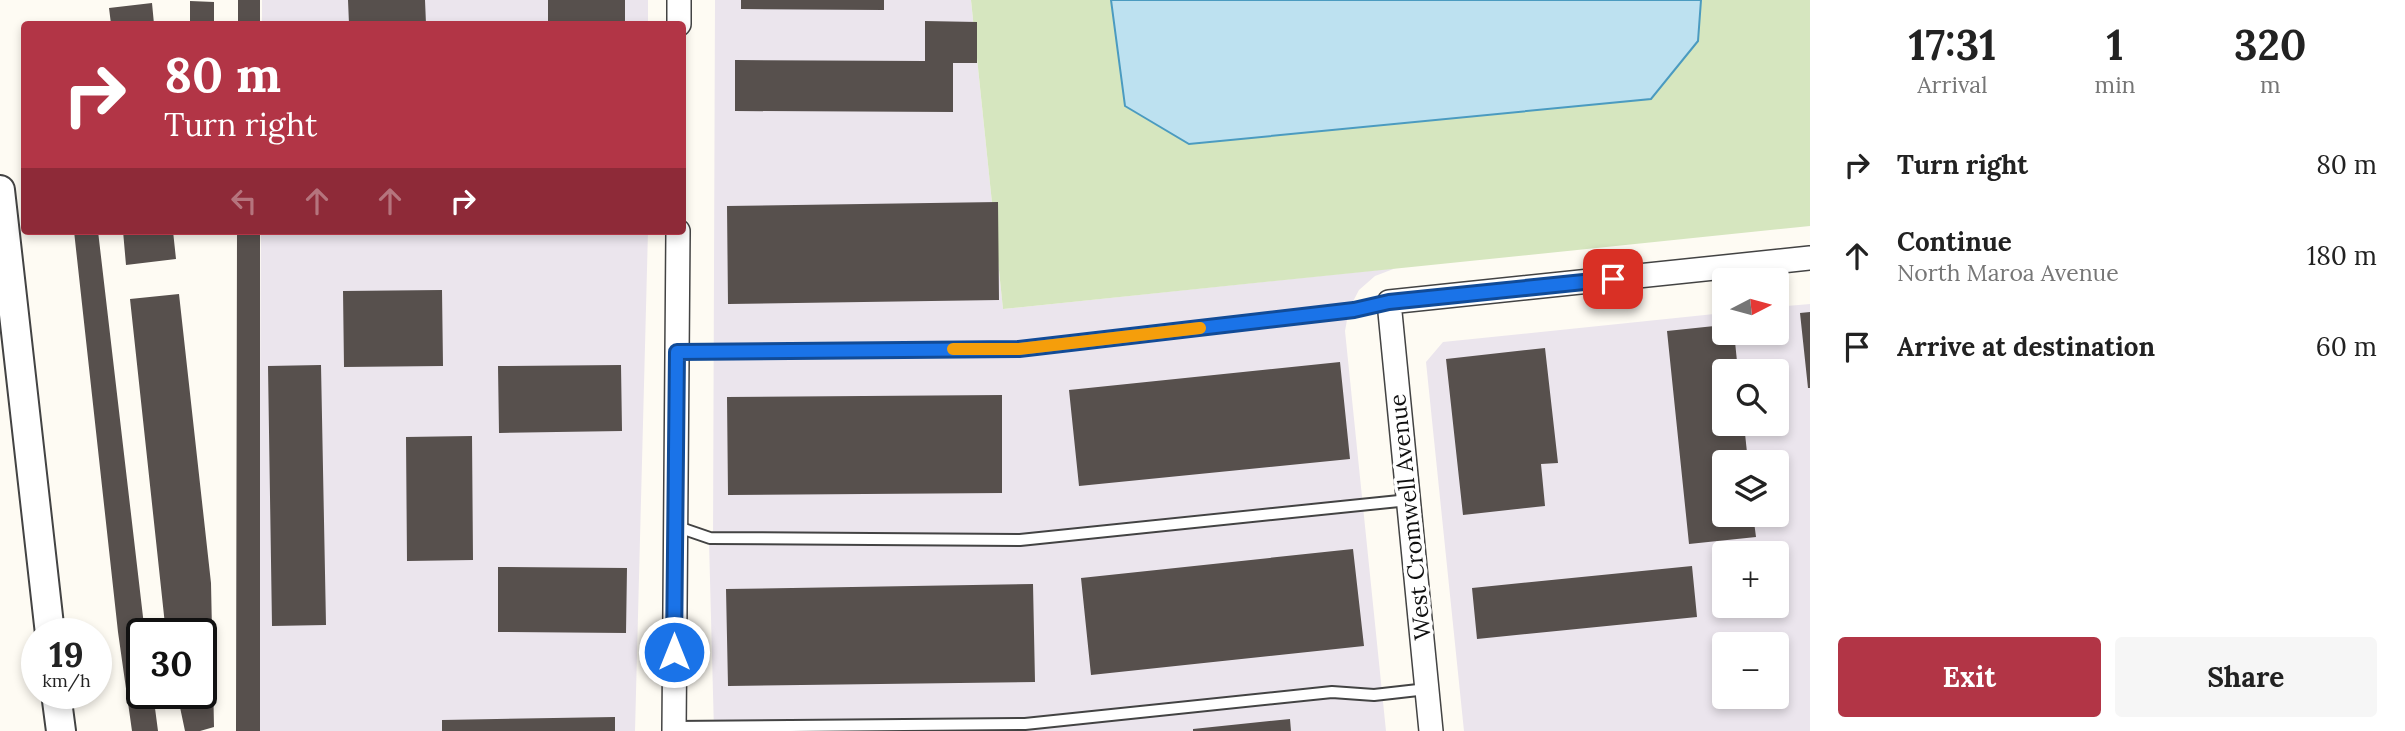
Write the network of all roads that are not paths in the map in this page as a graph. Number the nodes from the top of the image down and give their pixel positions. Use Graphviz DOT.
graph roads {
  1 [pos="679,0"];
  2 [pos="679,21"];
  3 [pos="0,190"];
  4 [pos="678,235"];
  5 [pos="1810,258"];
  6 [pos="1389,302"];
  7 [pos="677,352"];
  8 [pos="1409,500"];
  9 [pos="675,526"];
  10 [pos="48,618"];
  11 [pos="1427,689"];
  12 [pos="58,709"];
  13 [pos="674,729"];
  14 [pos="61,731"];
  15 [pos="1431,731"];
  1 -- 2 [label="street"];
  3 -- 10 [label="street"];
  4 -- 7 [label="street"];
  5 -- 6 [label="street"];
  6 -- 7 [label="lane"];
  6 -- 8 [label="street, West Cromwell Avenue"];
  7 -- 9 [label="street"];
  8 -- 9 [label="lane"];
  8 -- 11 [label="street, West Cromwell Avenue"];
  9 -- 13 [label="street"];
  11 -- 13 [label="lane"];
  11 -- 15 [label="street, West Cromwell Avenue"];
  12 -- 14 [label="street"];
}
